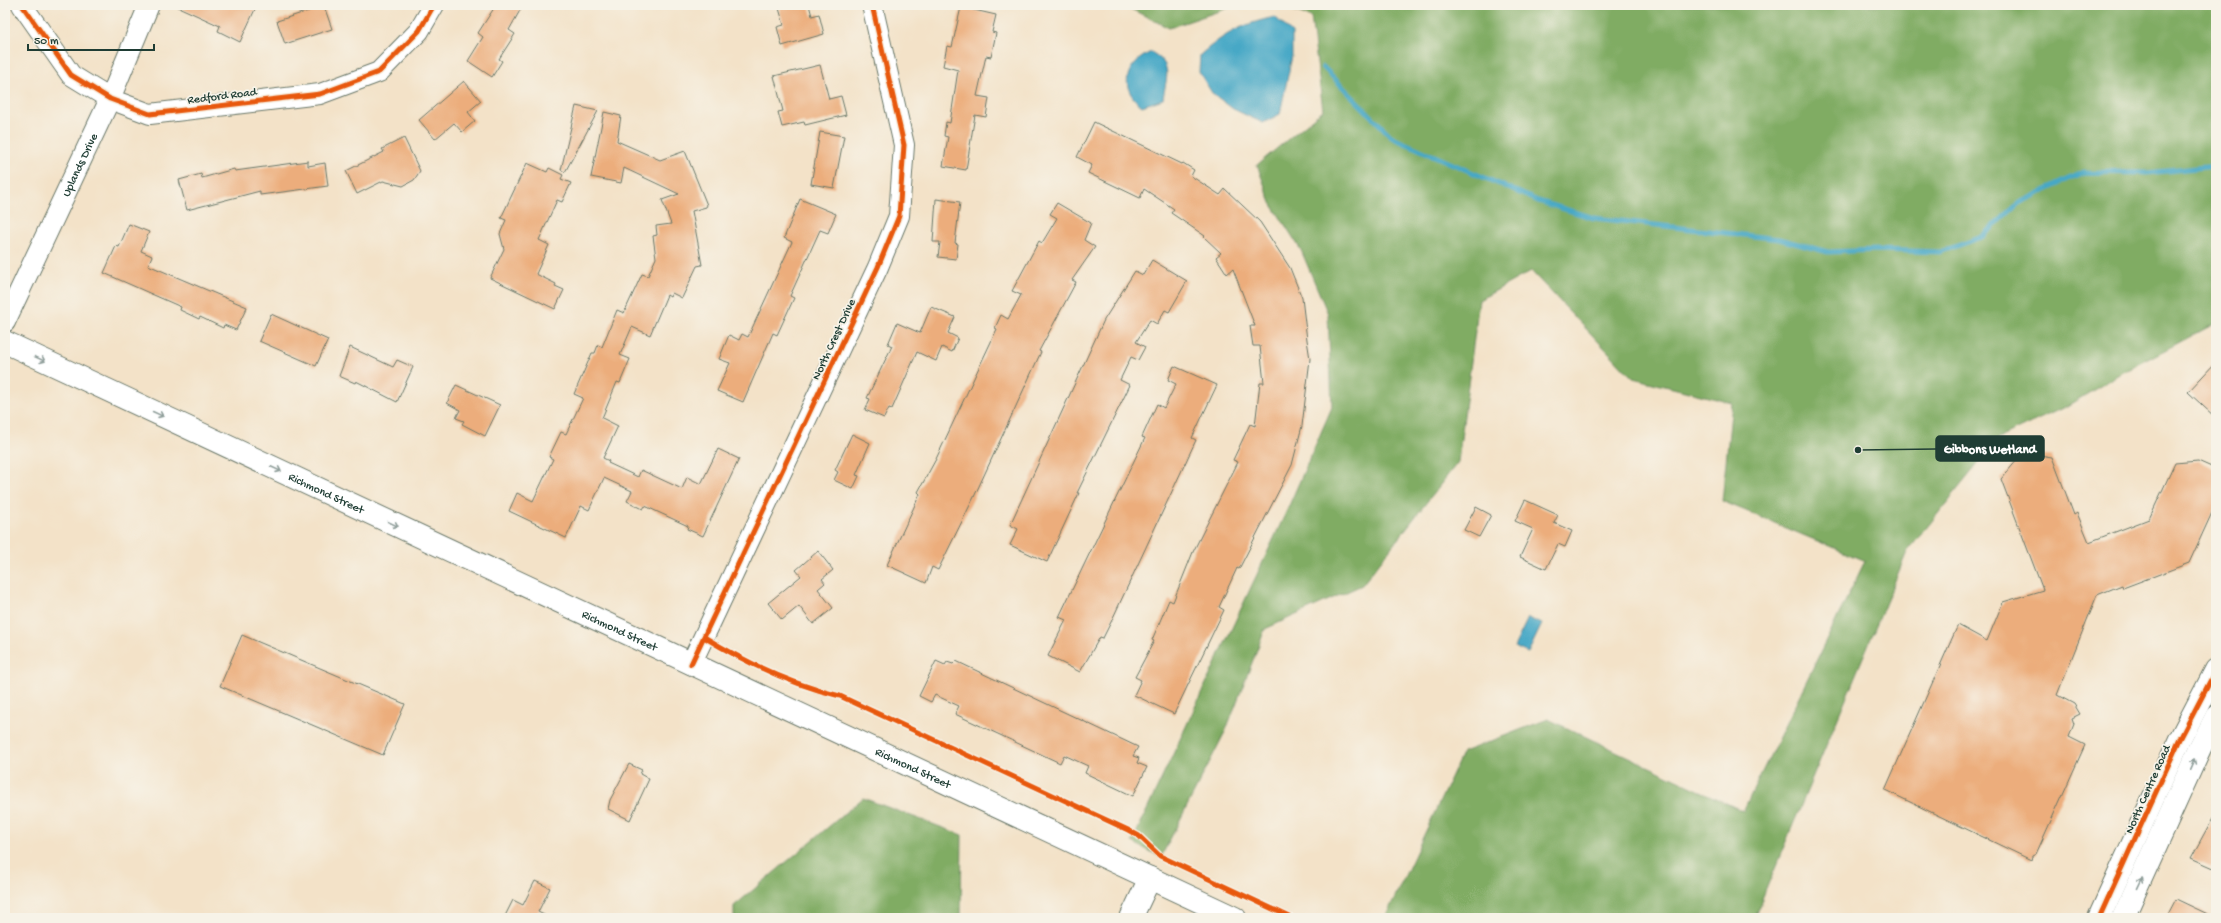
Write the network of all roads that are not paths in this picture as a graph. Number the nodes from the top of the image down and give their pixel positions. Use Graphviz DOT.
graph roads {
  1 [pos="22,5"];
  2 [pos="149,5"];
  3 [pos="434,5"];
  4 [pos="872,5"];
  5 [pos="110,99"];
  6 [pos="5,322"];
  7 [pos="5,342"];
  8 [pos="691,664"];
  9 [pos="2216,670"];
  10 [pos="2216,717"];
  11 [pos="1150,878"];
  12 [pos="1132,918"];
  13 [pos="1235,918"];
  14 [pos="2099,918"];
  15 [pos="2123,918"];
  1 -- 5 [label="street, Redford Road"];
  2 -- 5 [label="street, Uplands Drive"];
  3 -- 5 [label="street, Redford Road"];
  4 -- 8 [label="street, North Crest Drive"];
  5 -- 6 [label="street, Uplands Drive"];
  7 -- 8 [label="main road, Richmond Street, one-way"];
  8 -- 11 [label="main road, Richmond Street"];
  9 -- 14 [label="main road, North Centre Road"];
  15 -- 10 [label="main road, one-way"];
  11 -- 12 [label="main road"];
  11 -- 13 [label="main road, Richmond Street"];
}
